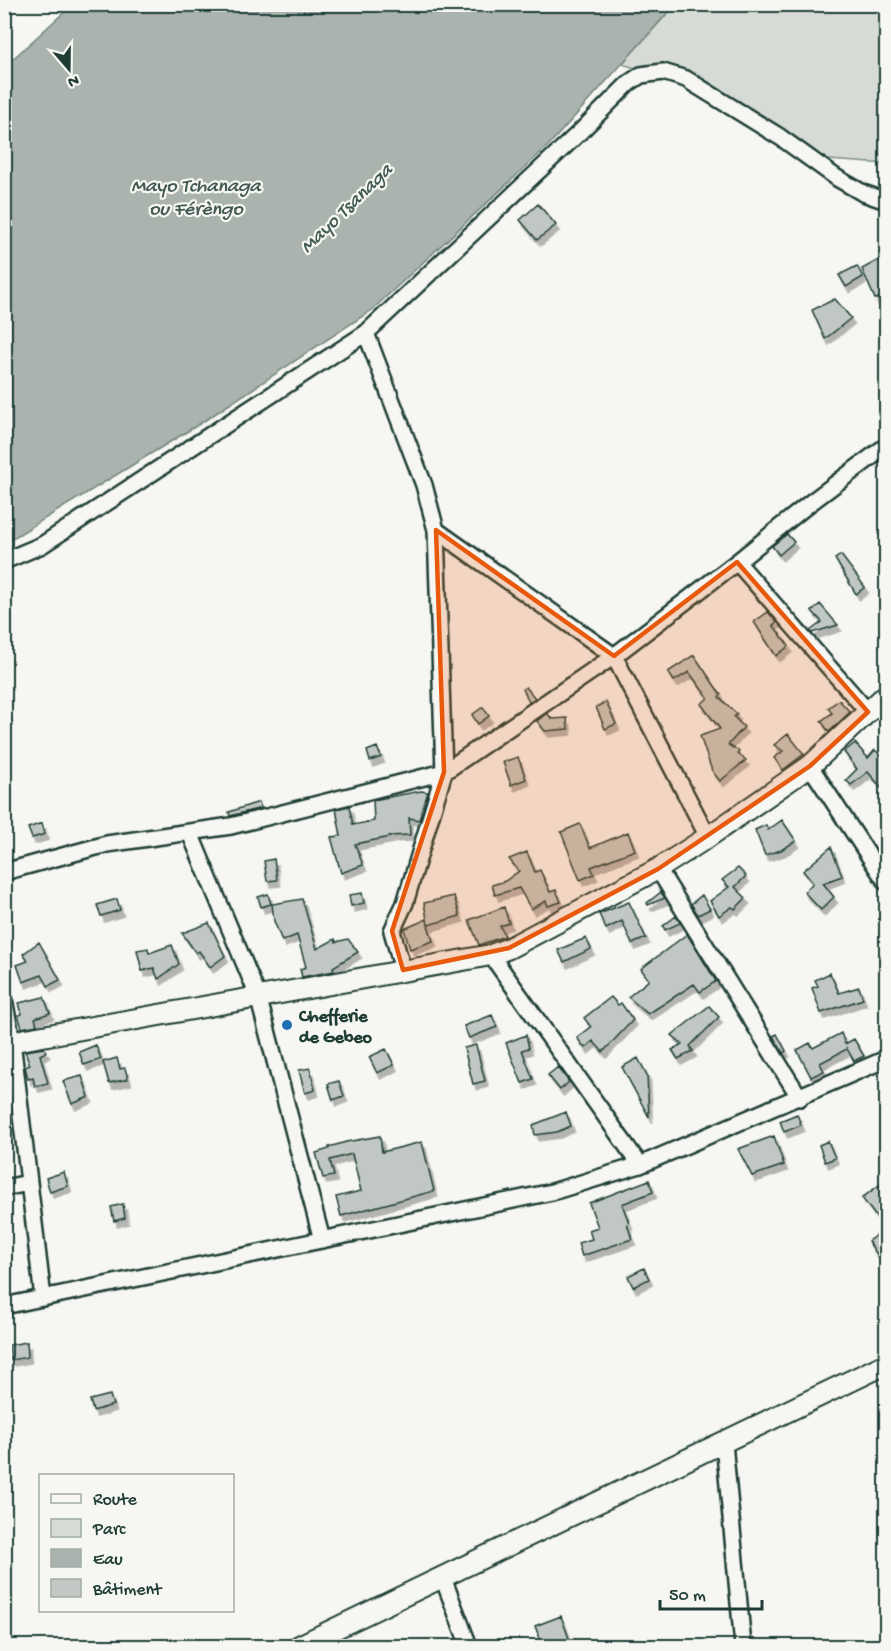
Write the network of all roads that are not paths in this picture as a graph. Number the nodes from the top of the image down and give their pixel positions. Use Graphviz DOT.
graph roads {
  1 [pos="886,201"];
  2 [pos="366,333"];
  3 [pos="886,446"];
  4 [pos="436,530"];
  5 [pos="4,561"];
  6 [pos="737,562"];
  7 [pos="614,656"];
  8 [pos="886,695"];
  9 [pos="868,712"];
  10 [pos="810,766"];
  11 [pos="444,772"];
  12 [pos="190,833"];
  13 [pos="708,837"];
  14 [pos="658,869"];
  15 [pos="4,872"];
  16 [pos="886,882"];
  17 [pos="491,955"];
  18 [pos="403,970"];
  19 [pos="258,996"];
  20 [pos="4,999"];
  21 [pos="8,1042"];
  22 [pos="886,1059"];
  23 [pos="800,1098"];
  24 [pos="640,1165"];
  25 [pos="29,1183"];
  26 [pos="4,1188"];
  27 [pos="322,1240"];
  28 [pos="43,1298"];
  29 [pos="4,1306"];
  30 [pos="886,1364"];
  31 [pos="724,1443"];
  32 [pos="443,1578"];
  33 [pos="299,1647"];
  34 [pos="469,1647"];
  35 [pos="743,1647"];
  1 -- 2 [label="street"];
  2 -- 4 [label="street"];
  2 -- 5 [label="street"];
  3 -- 6 [label="street"];
  4 -- 7 [label="street"];
  4 -- 11 [label="street"];
  6 -- 7 [label="street"];
  6 -- 9 [label="street"];
  7 -- 11 [label="street"];
  7 -- 13 [label="street"];
  8 -- 9 [label="street"];
  9 -- 10 [label="street"];
  10 -- 13 [label="street"];
  10 -- 16 [label="street"];
  11 -- 12 [label="street"];
  11 -- 18 [label="street"];
  12 -- 15 [label="street"];
  12 -- 19 [label="street"];
  13 -- 14 [label="street"];
  14 -- 17 [label="street"];
  14 -- 23 [label="street"];
  17 -- 18 [label="street"];
  17 -- 24 [label="street"];
  18 -- 19 [label="street"];
  19 -- 21 [label="street"];
  19 -- 27 [label="street"];
  20 -- 21 [label="street"];
  21 -- 25 [label="street"];
  22 -- 23 [label="street"];
  23 -- 24 [label="street"];
  24 -- 27 [label="street"];
  25 -- 26 [label="street"];
  25 -- 28 [label="street"];
  27 -- 28 [label="street"];
  28 -- 29 [label="street"];
  30 -- 31 [label="street"];
  31 -- 32 [label="street"];
  31 -- 35 [label="street"];
  32 -- 33 [label="street"];
  32 -- 34 [label="street"];
}
